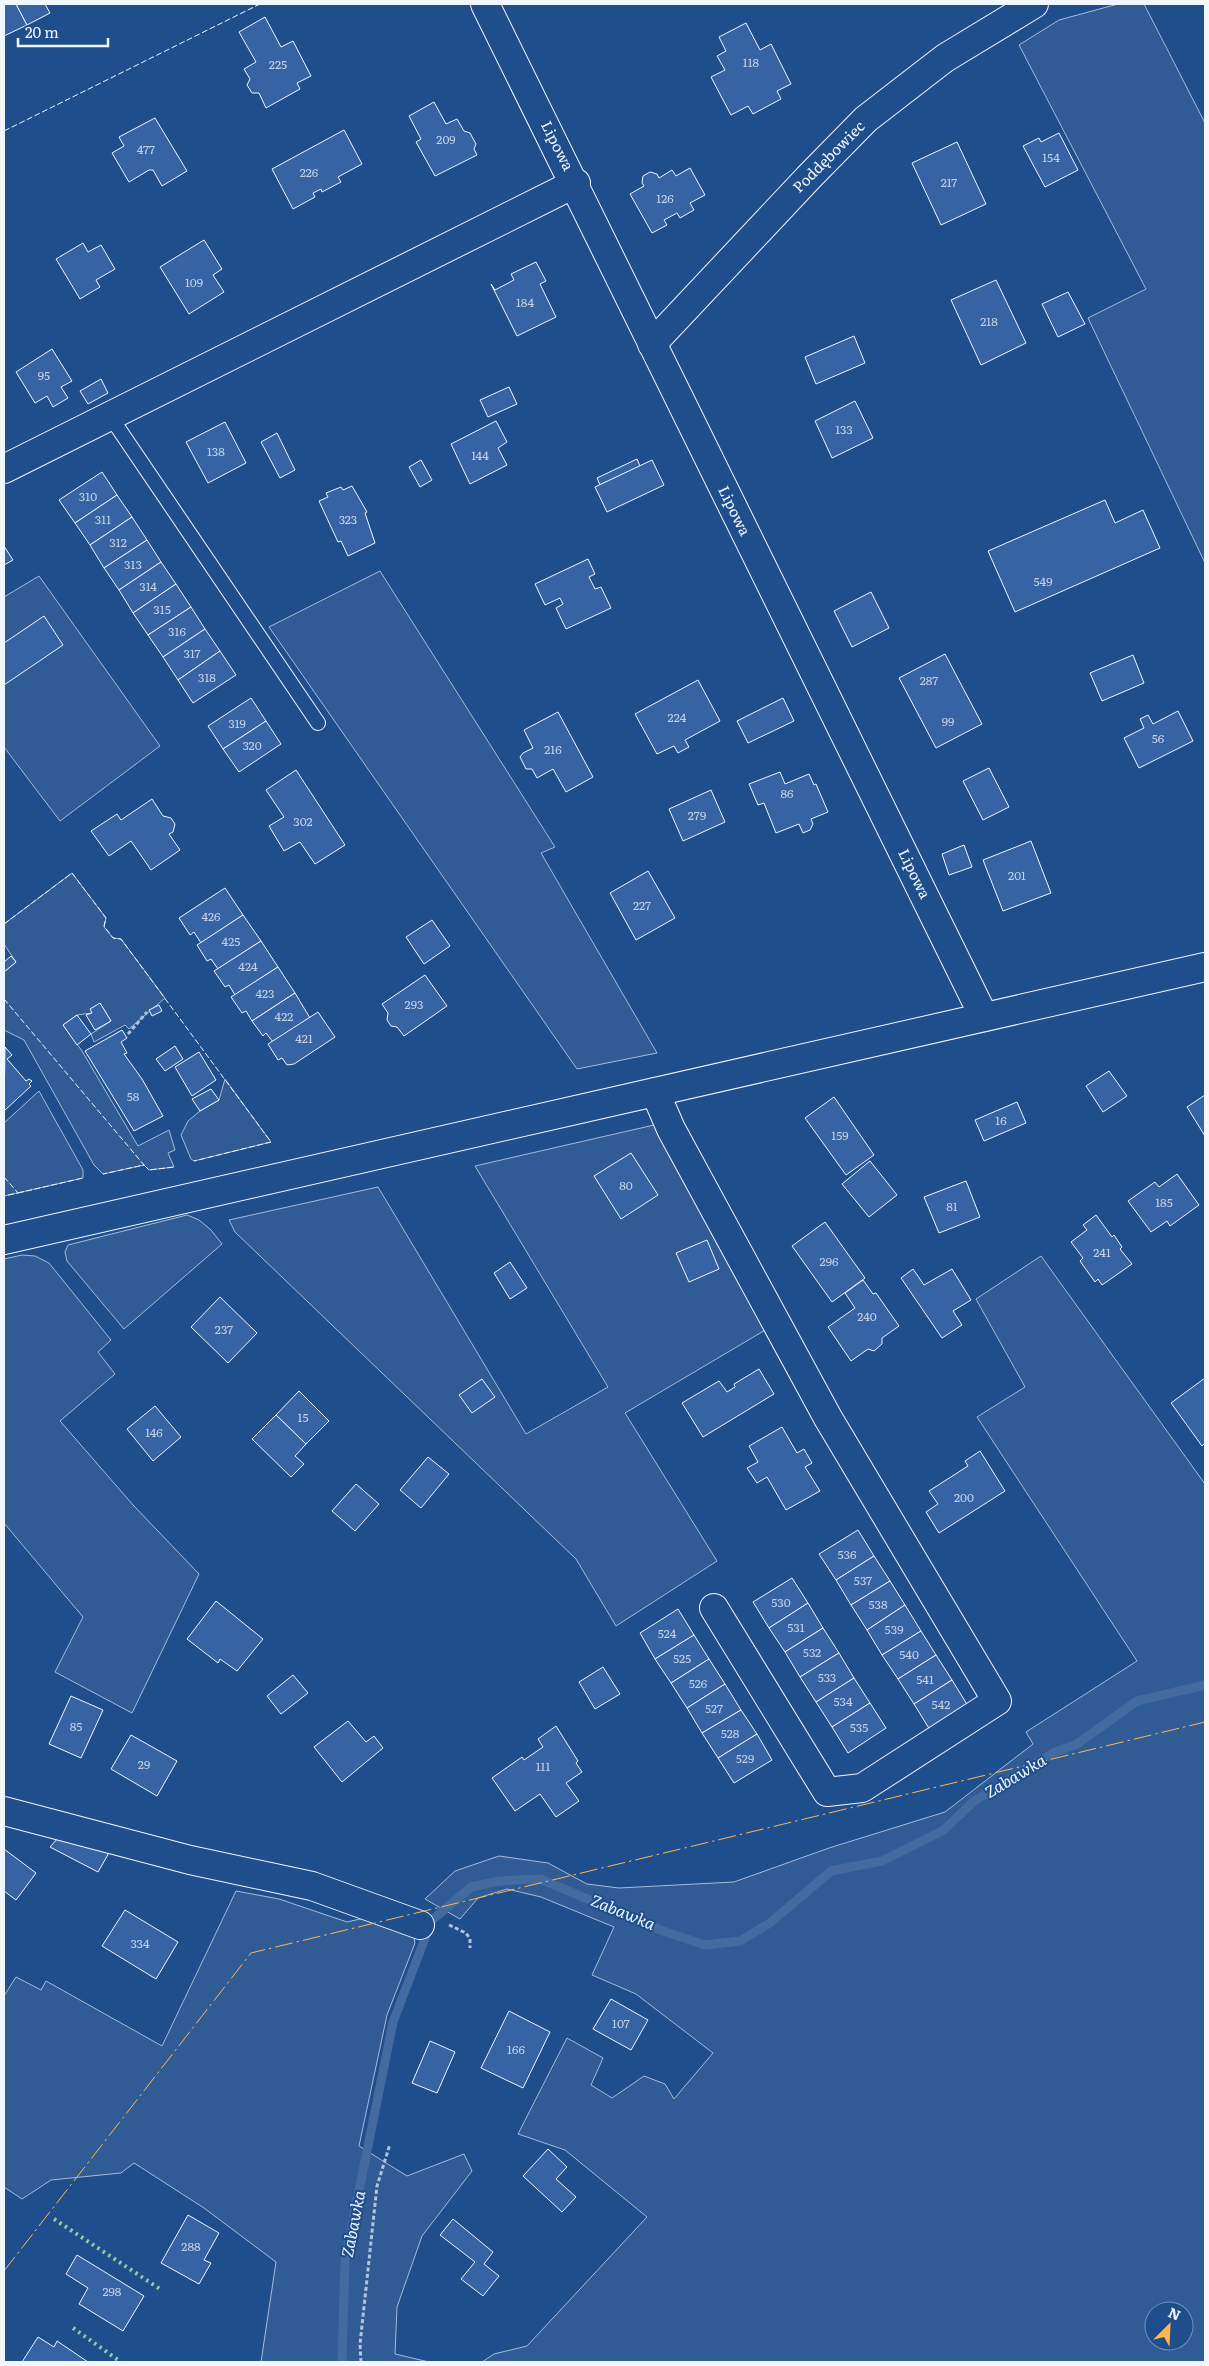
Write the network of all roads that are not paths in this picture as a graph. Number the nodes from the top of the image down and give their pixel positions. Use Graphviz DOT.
graph roads {
  1 [pos="486,4"];
  2 [pos="1034,4"];
  3 [pos="576,183"];
  4 [pos="652,344"];
  5 [pos="110,416"];
  6 [pos="4,469"];
  7 [pos="318,722"];
  8 [pos="1205,967"];
  9 [pos="984,1017"];
  10 [pos="655,1092"];
  11 [pos="4,1240"];
  12 [pos="714,1608"];
  13 [pos="4,1812"];
  14 [pos="428,1929"];
  1 -- 3 [label="street, Lipowa"];
  2 -- 4 [label="street, Poddębowiec"];
  3 -- 4 [label="street, Lipowa"];
  3 -- 5 [label="street"];
  4 -- 9 [label="street, Lipowa"];
  5 -- 6 [label="street"];
  5 -- 7 [label="lane"];
  8 -- 9 [label="street"];
  9 -- 10 [label="street"];
  10 -- 11 [label="street"];
  10 -- 12 [label="street"];
  13 -- 14 [label="street"];
}
